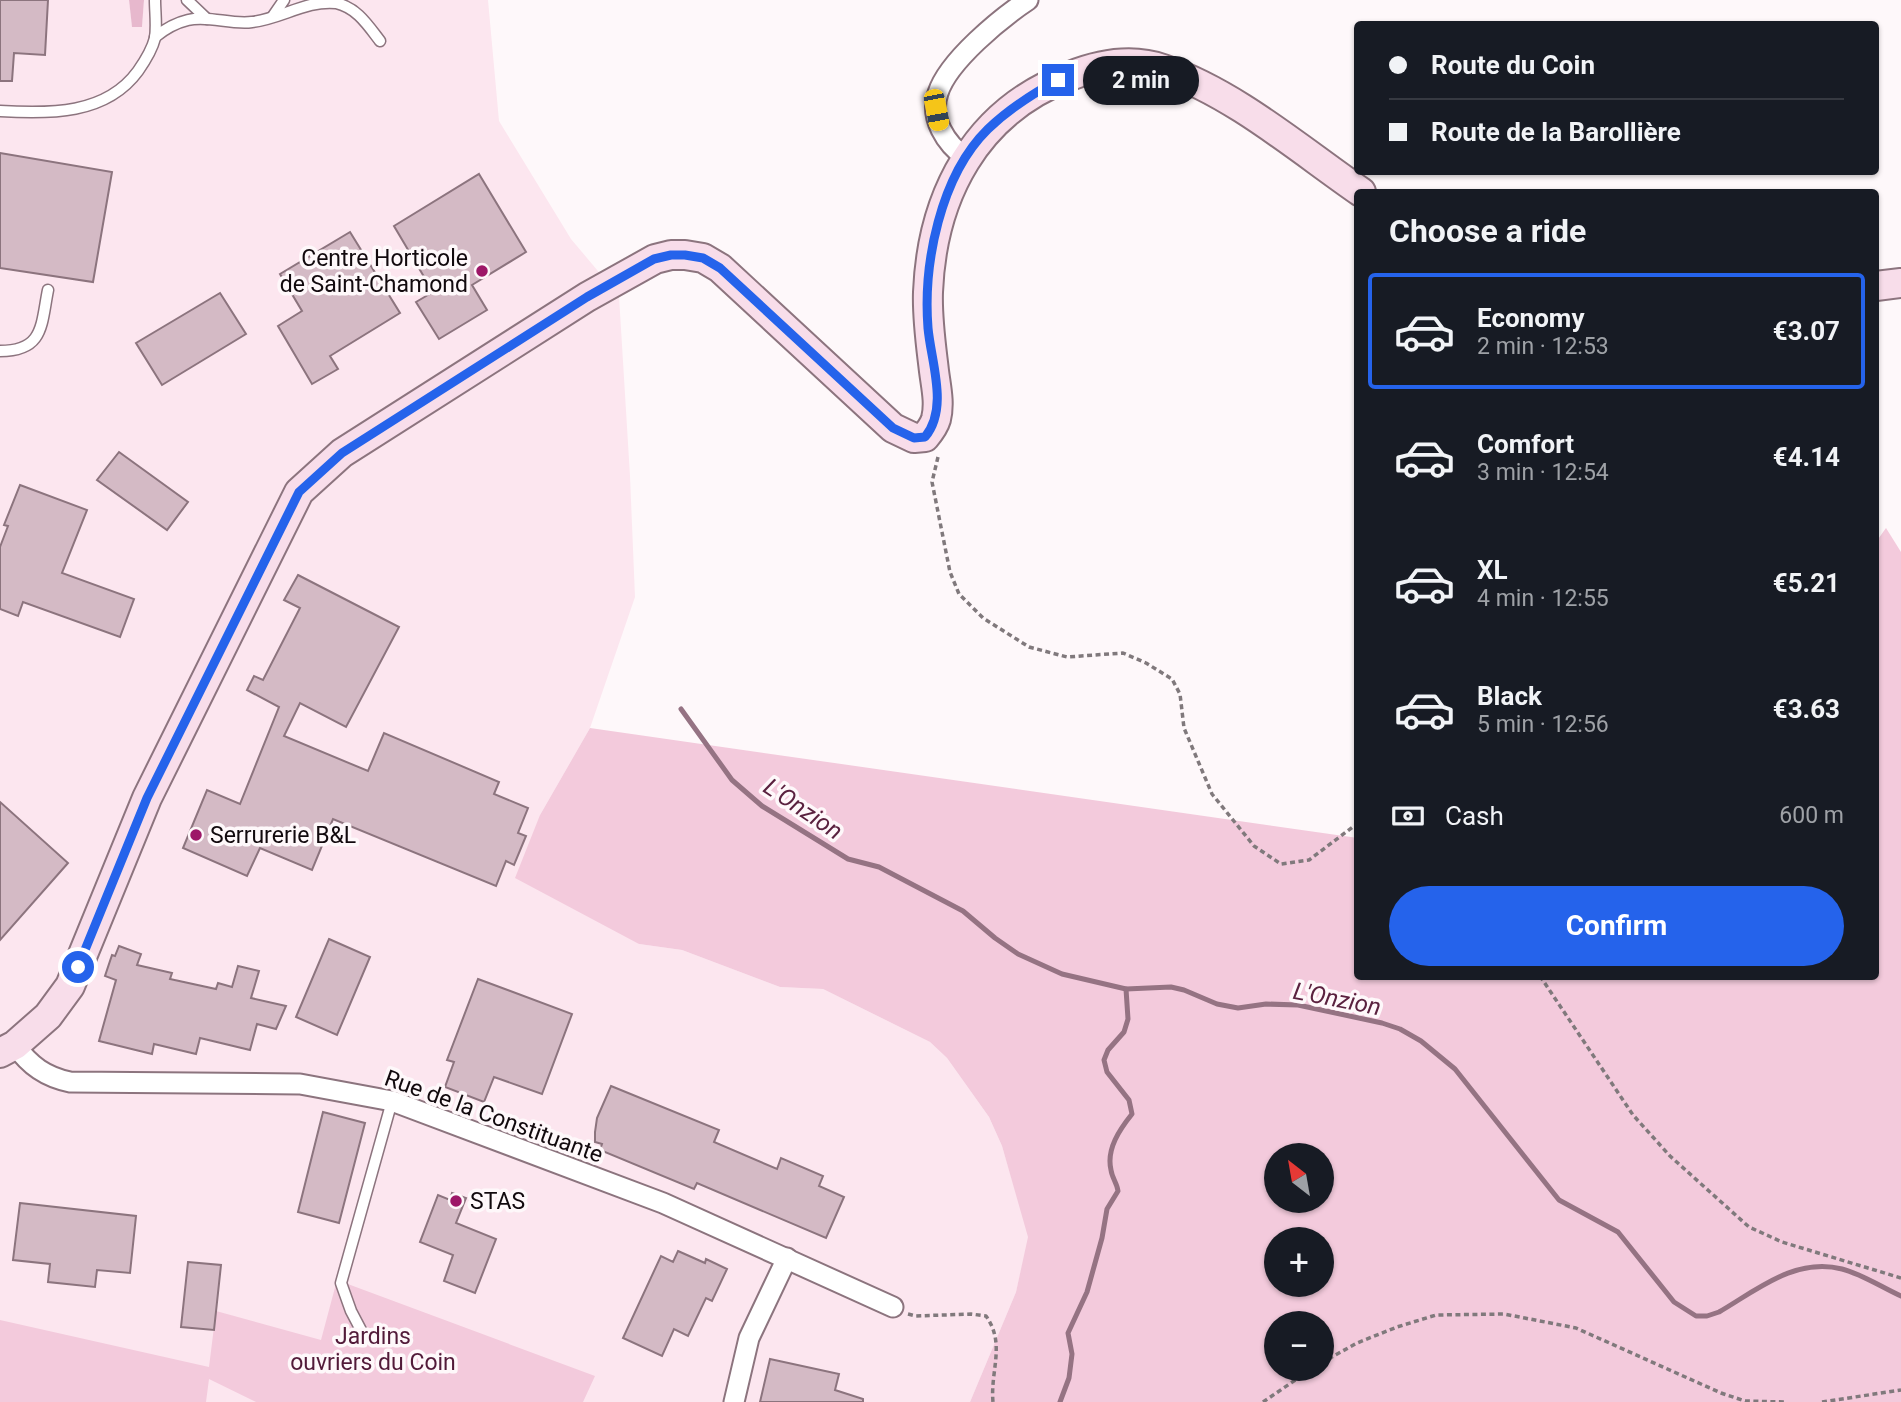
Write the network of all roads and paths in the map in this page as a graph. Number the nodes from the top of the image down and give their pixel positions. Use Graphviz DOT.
graph roads {
  1 [pos="156,0"];
  2 [pos="187,0"];
  3 [pos="284,0"];
  4 [pos="1028,0"];
  5 [pos="273,16"];
  6 [pos="207,19"];
  7 [pos="155,37"];
  8 [pos="380,41"];
  9 [pos="0,111"];
  10 [pos="966,159"];
  11 [pos="1357,189"];
  12 [pos="1901,283"];
  13 [pos="1879,286"];
  14 [pos="48,290"];
  15 [pos="0,351"];
  16 [pos="933,427"];
  17 [pos="1354,826"];
  18 [pos="1543,980"];
  19 [pos="8,1049"];
  20 [pos="392,1101"];
  21 [pos="787,1258"];
  22 [pos="1901,1278"];
  23 [pos="893,1307"];
  24 [pos="362,1332"];
  25 [pos="1334,1356"];
  26 [pos="1294,1381"];
  27 [pos="1901,1390"];
  28 [pos="734,1402"];
  29 [pos="993,1402"];
  30 [pos="1263,1402"];
  31 [pos="1785,1402"];
  32 [pos="1823,1402"];
  1 -- 7 [label="lane"];
  2 -- 6 [label="lane"];
  3 -- 5 [label="lane"];
  4 -- 10 [label="street"];
  5 -- 6 [label="lane"];
  5 -- 8 [label="lane"];
  6 -- 7 [label="lane"];
  7 -- 9 [label="lane"];
  10 -- 11 [label="main road"];
  10 -- 16 [label="main road"];
  12 -- 13 [label="main road"];
  14 -- 15 [label="lane"];
  16 -- 17 [label="path"];
  16 -- 19 [label="main road"];
  18 -- 22 [label="path"];
  19 -- 20 [label="street, Rue de la Constituante"];
  20 -- 21 [label="street, Rue de la Constituante"];
  20 -- 24 [label="lane"];
  21 -- 23 [label="street, Rue de la Constituante"];
  21 -- 28 [label="street"];
  23 -- 29 [label="path"];
  25 -- 31 [label="path"];
  26 -- 30 [label="path"];
  27 -- 32 [label="path"];
}
